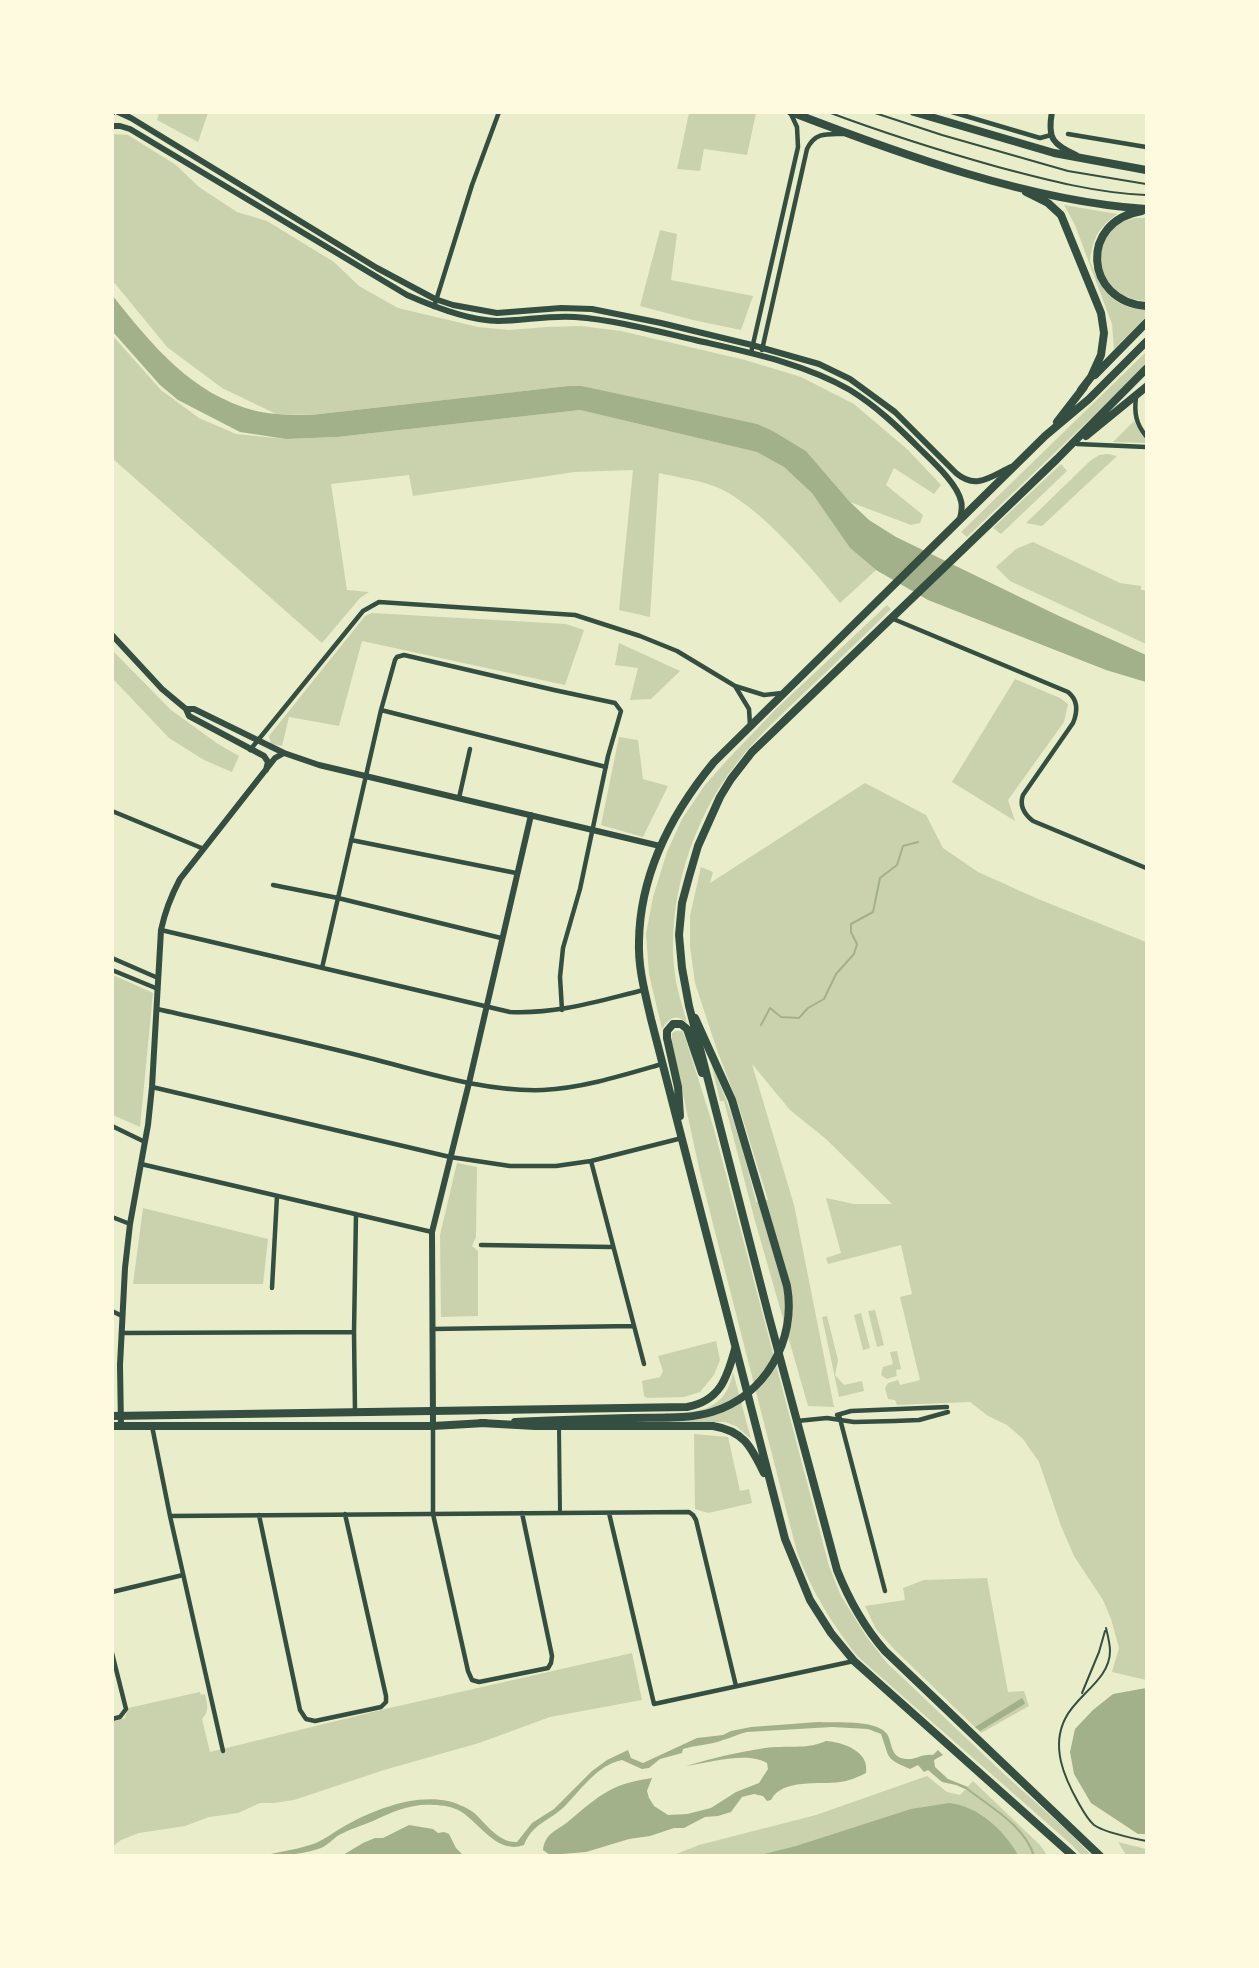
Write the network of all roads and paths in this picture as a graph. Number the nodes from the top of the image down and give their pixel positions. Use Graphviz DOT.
graph roads {
  1 [pos="118,112"];
  2 [pos="499,112"];
  3 [pos="790,112"];
  4 [pos="828,112"];
  5 [pos="872,112"];
  6 [pos="914,112"];
  7 [pos="952,112"];
  8 [pos="1052,112"];
  9 [pos="116,126"];
  10 [pos="846,134"];
  11 [pos="1068,134"];
  12 [pos="1051,135"];
  13 [pos="1146,147"];
  14 [pos="1088,160"];
  15 [pos="1146,170"];
  16 [pos="1010,184"];
  17 [pos="1146,184"];
  18 [pos="1146,195"];
  19 [pos="1146,210"];
  20 [pos="435,299"];
  21 [pos="1146,306"];
  22 [pos="434,307"];
  23 [pos="1146,323"];
  24 [pos="1146,342"];
  25 [pos="752,345"];
  26 [pos="763,347"];
  27 [pos="751,353"];
  28 [pos="761,356"];
  29 [pos="1146,369"];
  30 [pos="1146,387"];
  31 [pos="1081,390"];
  32 [pos="1137,397"];
  33 [pos="1045,436"];
  34 [pos="1146,436"];
  35 [pos="1077,444"];
  36 [pos="1146,447"];
  37 [pos="1057,459"];
  38 [pos="1017,464"];
  39 [pos="960,519"];
  40 [pos="891,618"];
  41 [pos="112,635"];
  42 [pos="735,686"];
  43 [pos="783,693"];
  44 [pos="186,709"];
  45 [pos="381,710"];
  46 [pos="750,725"];
  47 [pos="257,741"];
  48 [pos="470,749"];
  49 [pos="250,750"];
  50 [pos="284,753"];
  51 [pos="606,767"];
  52 [pos="266,771"];
  53 [pos="366,776"];
  54 [pos="459,798"];
  55 [pos="112,811"];
  56 [pos="531,815"];
  57 [pos="593,830"];
  58 [pos="351,840"];
  59 [pos="660,846"];
  60 [pos="204,849"];
  61 [pos="1146,868"];
  62 [pos="516,873"];
  63 [pos="273,885"];
  64 [pos="338,898"];
  65 [pos="161,930"];
  66 [pos="501,938"];
  67 [pos="112,958"];
  68 [pos="322,968"];
  69 [pos="112,970"];
  70 [pos="158,978"];
  71 [pos="158,989"];
  72 [pos="644,990"];
  73 [pos="486,1006"];
  74 [pos="689,1006"];
  75 [pos="157,1009"];
  76 [pos="562,1010"];
  77 [pos="663,1064"];
  78 [pos="469,1083"];
  79 [pos="152,1087"];
  80 [pos="711,1094"];
  81 [pos="112,1126"];
  82 [pos="682,1138"];
  83 [pos="145,1142"];
  84 [pos="450,1157"];
  85 [pos="591,1161"];
  86 [pos="141,1164"];
  87 [pos="277,1196"];
  88 [pos="356,1214"];
  89 [pos="112,1216"];
  90 [pos="130,1224"];
  91 [pos="432,1232"];
  92 [pos="480,1245"];
  93 [pos="612,1247"];
  94 [pos="272,1288"];
  95 [pos="112,1311"];
  96 [pos="123,1316"];
  97 [pos="634,1326"];
  98 [pos="432,1329"];
  99 [pos="354,1332"];
  100 [pos="122,1333"];
  101 [pos="735,1349"];
  102 [pos="112,1362"];
  103 [pos="644,1364"];
  104 [pos="120,1365"];
  105 [pos="433,1412"];
  106 [pos="355,1413"];
  107 [pos="117,1415"];
  108 [pos="840,1417"];
  109 [pos="797,1421"];
  110 [pos="481,1423"];
  111 [pos="117,1426"];
  112 [pos="152,1426"];
  113 [pos="433,1426"];
  114 [pos="559,1426"];
  115 [pos="773,1492"];
  116 [pos="560,1512"];
  117 [pos="522,1513"];
  118 [pos="609,1513"];
  119 [pos="345,1514"];
  120 [pos="433,1514"];
  121 [pos="259,1515"];
  122 [pos="170,1516"];
  123 [pos="183,1575"];
  124 [pos="885,1591"];
  125 [pos="112,1592"];
  126 [pos="843,1648"];
  127 [pos="112,1653"];
  128 [pos="854,1661"];
  129 [pos="838,1663"];
  130 [pos="736,1686"];
  131 [pos="1082,1695"];
  132 [pos="112,1719"];
  133 [pos="223,1751"];
  134 [pos="1146,1841"];
  135 [pos="1072,1856"];
  136 [pos="1100,1856"];
  1 -- 20 [label="street"];
  2 -- 20 [label="street"];
  3 -- 10 [label="highway"];
  3 -- 25 [label="street"];
  4 -- 18 [label="lane"];
  5 -- 17 [label="lane"];
  6 -- 14 [label="highway"];
  7 -- 12 [label="street"];
  8 -- 12 [label="street"];
  9 -- 22 [label="street"];
  10 -- 16 [label="highway"];
  10 -- 26 [label="street"];
  11 -- 13 [label="street"];
  12 -- 14 [label="street"];
  14 -- 15 [label="highway"];
  16 -- 19 [label="highway"];
  16 -- 31 [label="highway"];
  19 -- 21 [label="highway"];
  20 -- 22 [label="street"];
  20 -- 25 [label="street"];
  22 -- 27 [label="street"];
  23 -- 31 [label="highway"];
  24 -- 33 [label="highway"];
  25 -- 26 [label="street"];
  25 -- 27 [label="street"];
  26 -- 28 [label="street"];
  26 -- 38 [label="street"];
  27 -- 28 [label="street"];
  28 -- 39 [label="street"];
  29 -- 37 [label="highway"];
  30 -- 32 [label="highway"];
  31 -- 33 [label="highway"];
  32 -- 34 [label="street"];
  32 -- 35 [label="highway"];
  33 -- 38 [label="highway"];
  35 -- 36 [label="street"];
  35 -- 37 [label="highway"];
  37 -- 40 [label="highway"];
  38 -- 39 [label="highway"];
  39 -- 43 [label="highway"];
  40 -- 61 [label="street"];
  40 -- 74 [label="highway"];
  41 -- 44 [label="street"];
  42 -- 43 [label="street"];
  42 -- 46 [label="street"];
  42 -- 47 [label="street"];
  43 -- 46 [label="highway"];
  44 -- 47 [label="street"];
  44 -- 49 [label="street"];
  45 -- 51 [label="street"];
  45 -- 51 [label="street"];
  45 -- 53 [label="street"];
  46 -- 59 [label="highway"];
  47 -- 49 [label="street"];
  47 -- 50 [label="street"];
  48 -- 54 [label="street"];
  49 -- 52 [label="street"];
  50 -- 52 [label="street"];
  50 -- 53 [label="street"];
  51 -- 57 [label="street"];
  52 -- 60 [label="street"];
  53 -- 54 [label="street"];
  53 -- 58 [label="street"];
  54 -- 56 [label="street"];
  55 -- 60 [label="street"];
  56 -- 57 [label="street"];
  56 -- 62 [label="street"];
  57 -- 59 [label="street"];
  57 -- 76 [label="street"];
  58 -- 62 [label="street"];
  58 -- 64 [label="street"];
  59 -- 72 [label="highway"];
  60 -- 65 [label="street"];
  62 -- 66 [label="street"];
  63 -- 64 [label="street"];
  64 -- 66 [label="street"];
  64 -- 68 [label="street"];
  65 -- 68 [label="street"];
  65 -- 70 [label="street"];
  66 -- 73 [label="street"];
  67 -- 70 [label="street"];
  68 -- 73 [label="street"];
  69 -- 71 [label="street"];
  70 -- 71 [label="street"];
  71 -- 75 [label="street"];
  72 -- 76 [label="street"];
  72 -- 77 [label="highway"];
  73 -- 76 [label="street"];
  73 -- 78 [label="street"];
  74 -- 80 [label="highway"];
  74 -- 110 [label="main road"];
  75 -- 78 [label="street"];
  75 -- 79 [label="street"];
  77 -- 78 [label="street"];
  77 -- 82 [label="highway"];
  78 -- 84 [label="street"];
  79 -- 83 [label="street"];
  79 -- 84 [label="street"];
  80 -- 82 [label="highway"];
  80 -- 109 [label="highway"];
  81 -- 83 [label="street"];
  82 -- 85 [label="street"];
  82 -- 101 [label="highway"];
  83 -- 86 [label="street"];
  84 -- 85 [label="street"];
  84 -- 91 [label="street"];
  85 -- 93 [label="street"];
  86 -- 87 [label="street"];
  86 -- 90 [label="street"];
  87 -- 88 [label="street"];
  87 -- 94 [label="street"];
  88 -- 91 [label="street"];
  88 -- 99 [label="street"];
  89 -- 90 [label="street"];
  90 -- 96 [label="street"];
  91 -- 98 [label="street"];
  92 -- 93 [label="street"];
  93 -- 97 [label="street"];
  95 -- 96 [label="street"];
  96 -- 100 [label="street"];
  97 -- 98 [label="street"];
  97 -- 103 [label="street"];
  98 -- 105 [label="street"];
  99 -- 100 [label="street"];
  99 -- 106 [label="street"];
  100 -- 104 [label="street"];
  101 -- 105 [label="main road"];
  101 -- 115 [label="highway"];
  102 -- 104 [label="street"];
  104 -- 107 [label="street"];
  105 -- 106 [label="main road"];
  105 -- 113 [label="street"];
  106 -- 107 [label="main road"];
  107 -- 111 [label="street"];
  108 -- 108 [label="street"];
  108 -- 109 [label="street"];
  108 -- 124 [label="street"];
  109 -- 136 [label="highway"];
  110 -- 113 [label="main road"];
  110 -- 114 [label="highway"];
  111 -- 112 [label="main road"];
  112 -- 113 [label="main road"];
  112 -- 122 [label="street"];
  113 -- 120 [label="street"];
  114 -- 115 [label="highway"];
  114 -- 116 [label="street"];
  115 -- 126 [label="highway"];
  116 -- 117 [label="street"];
  116 -- 118 [label="street"];
  117 -- 120 [label="street"];
  117 -- 120 [label="street"];
  118 -- 130 [label="street"];
  118 -- 130 [label="street"];
  119 -- 120 [label="street"];
  119 -- 121 [label="street"];
  119 -- 121 [label="street"];
  121 -- 122 [label="street"];
  122 -- 123 [label="street"];
  123 -- 125 [label="street"];
  123 -- 133 [label="street"];
  126 -- 128 [label="highway"];
  126 -- 129 [label="street"];
  127 -- 132 [label="street"];
  128 -- 129 [label="street"];
  128 -- 135 [label="highway"];
  129 -- 130 [label="street"];
  131 -- 131 [label="lane"];
  131 -- 134 [label="lane"];
}
